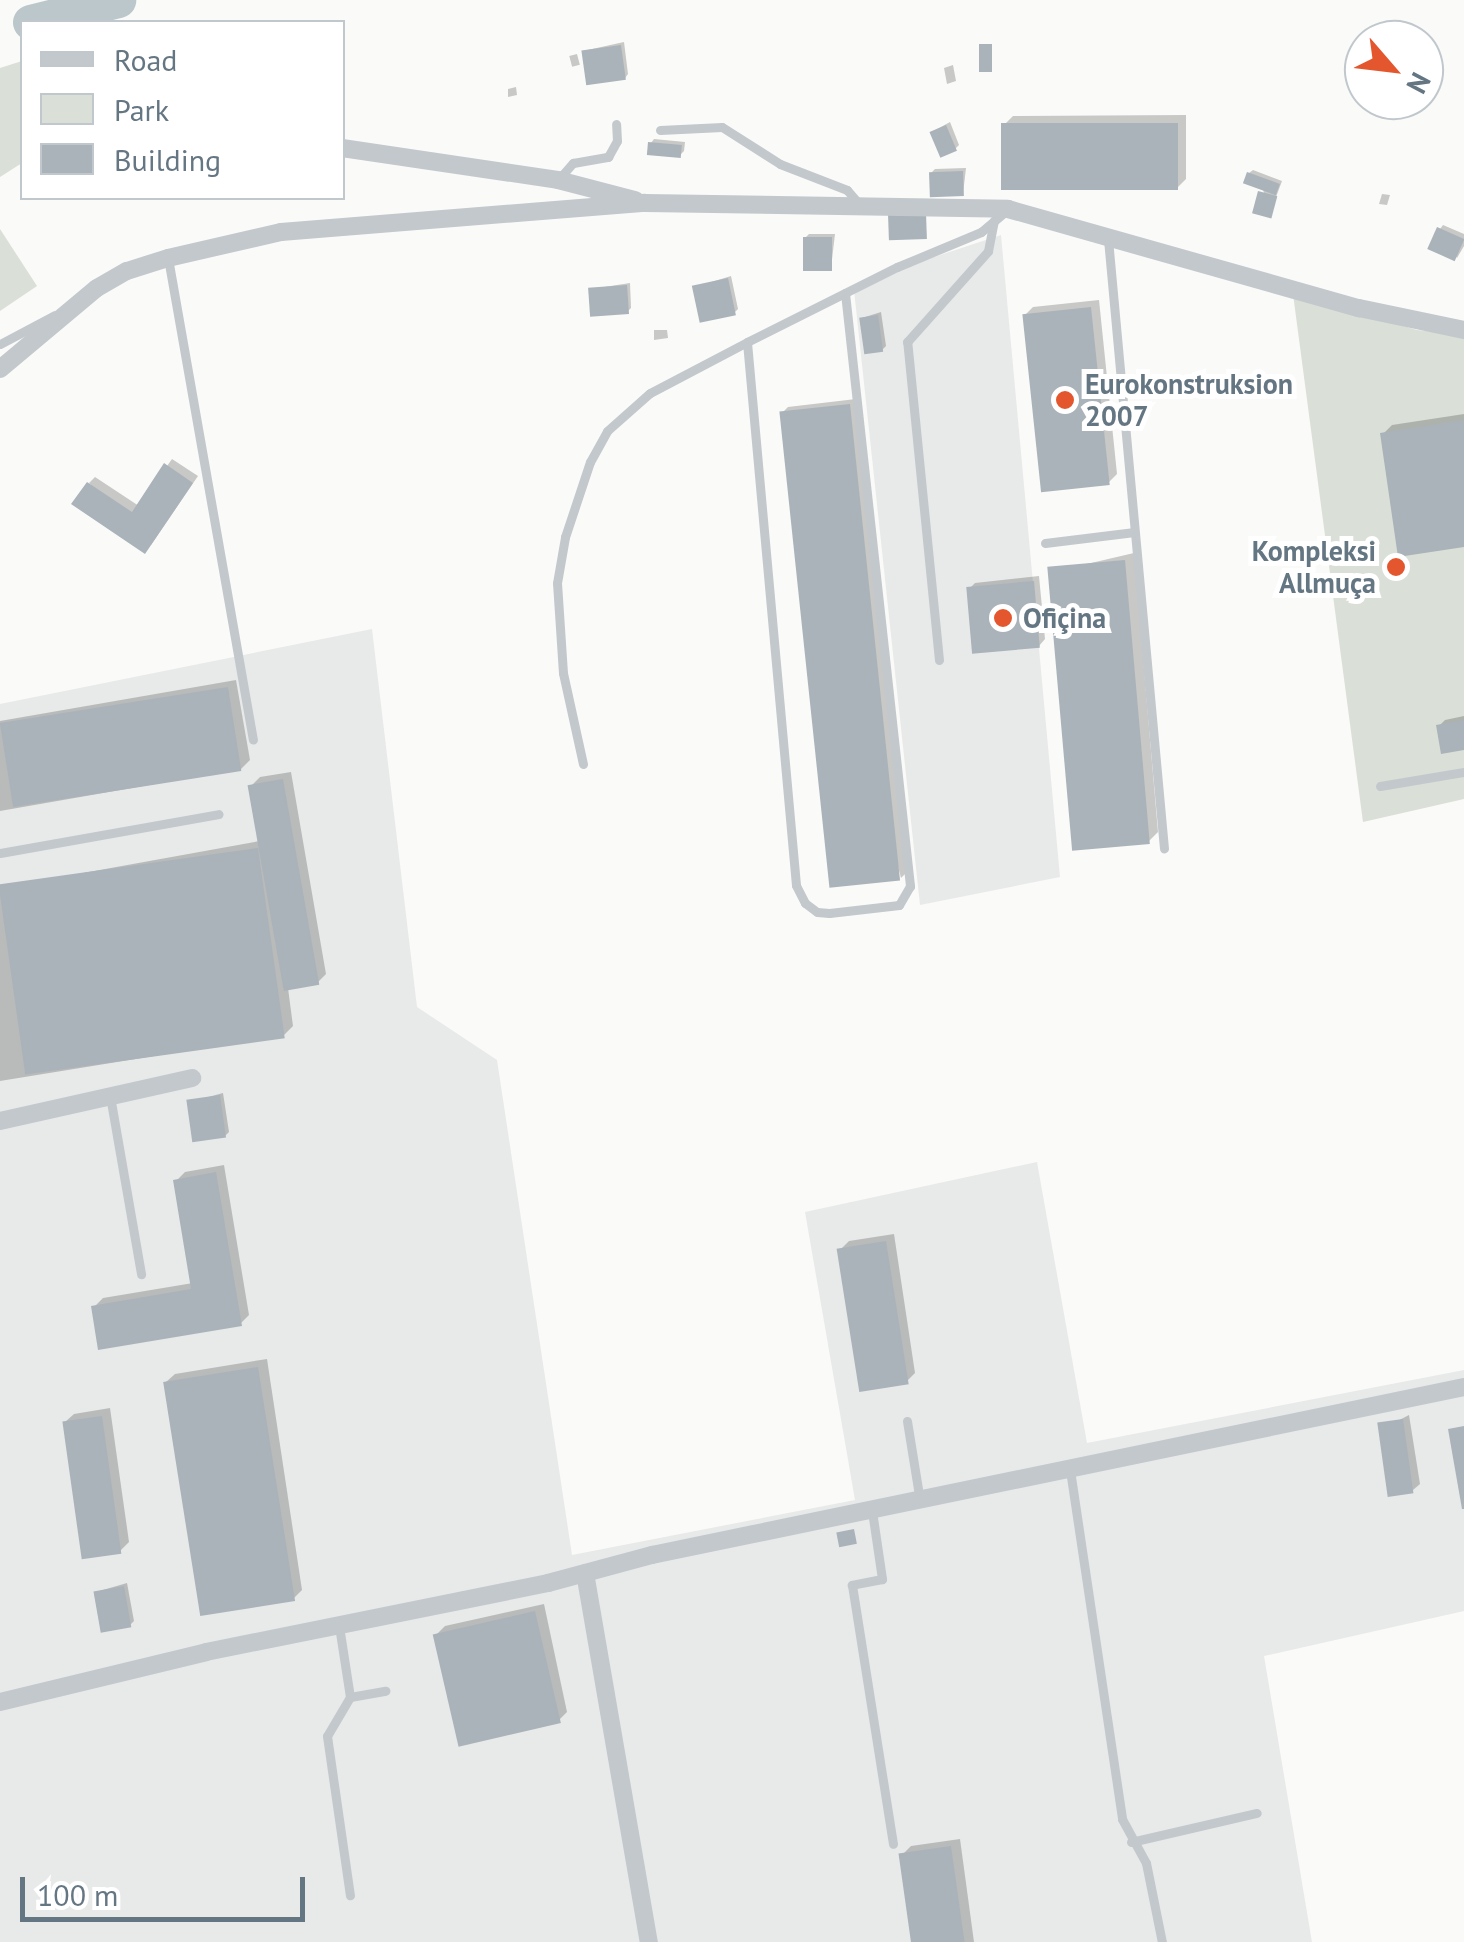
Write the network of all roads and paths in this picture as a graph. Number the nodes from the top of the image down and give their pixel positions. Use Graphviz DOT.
graph roads {
  1 [pos="616,124"];
  2 [pos="660,130"];
  3 [pos="345,148"];
  4 [pos="558,180"];
  5 [pos="645,202"];
  6 [pos="862,209"];
  7 [pos="1001,215"];
  8 [pos="1107,236"];
  9 [pos="168,258"];
  10 [pos="845,292"];
  11 [pos="70,307"];
  12 [pos="1464,330"];
  13 [pos="747,342"];
  14 [pos="0,344"];
  15 [pos="0,370"];
  16 [pos="1134,532"];
  17 [pos="1045,543"];
  18 [pos="939,660"];
  19 [pos="253,740"];
  20 [pos="583,764"];
  21 [pos="1464,772"];
  22 [pos="1380,786"];
  23 [pos="219,814"];
  24 [pos="1164,848"];
  25 [pos="0,853"];
  26 [pos="192,1078"];
  27 [pos="110,1096"];
  28 [pos="0,1120"];
  29 [pos="142,1274"];
  30 [pos="1464,1386"];
  31 [pos="908,1421"];
  32 [pos="1070,1470"];
  33 [pos="920,1501"];
  34 [pos="872,1511"];
  35 [pos="584,1573"];
  36 [pos="339,1626"];
  37 [pos="385,1691"];
  38 [pos="350,1698"];
  39 [pos="0,1702"];
  40 [pos="1257,1813"];
  41 [pos="1131,1842"];
  42 [pos="893,1844"];
  43 [pos="350,1894"];
  44 [pos="649,1942"];
  45 [pos="1162,1942"];
  1 -- 4 [label="lane"];
  2 -- 6 [label="lane"];
  3 -- 4 [label="street"];
  4 -- 5 [label="street"];
  5 -- 6 [label="street"];
  5 -- 9 [label="street"];
  6 -- 7 [label="street"];
  7 -- 8 [label="street"];
  7 -- 10 [label="lane"];
  7 -- 18 [label="lane"];
  8 -- 12 [label="street"];
  8 -- 16 [label="lane"];
  9 -- 11 [label="street"];
  9 -- 19 [label="lane"];
  10 -- 13 [label="lane"];
  10 -- 13 [label="lane"];
  11 -- 14 [label="lane"];
  11 -- 15 [label="street"];
  13 -- 20 [label="lane"];
  16 -- 17 [label="lane"];
  16 -- 24 [label="lane"];
  21 -- 22 [label="lane"];
  23 -- 25 [label="lane"];
  26 -- 27 [label="street"];
  27 -- 28 [label="street"];
  27 -- 29 [label="lane"];
  30 -- 32 [label="street"];
  31 -- 33 [label="lane"];
  32 -- 33 [label="street"];
  32 -- 41 [label="lane"];
  33 -- 34 [label="street"];
  34 -- 35 [label="street"];
  34 -- 42 [label="lane"];
  35 -- 36 [label="street"];
  35 -- 44 [label="street"];
  36 -- 38 [label="lane"];
  36 -- 39 [label="street"];
  37 -- 38 [label="lane"];
  38 -- 43 [label="lane"];
  40 -- 41 [label="lane"];
  41 -- 45 [label="lane"];
}
